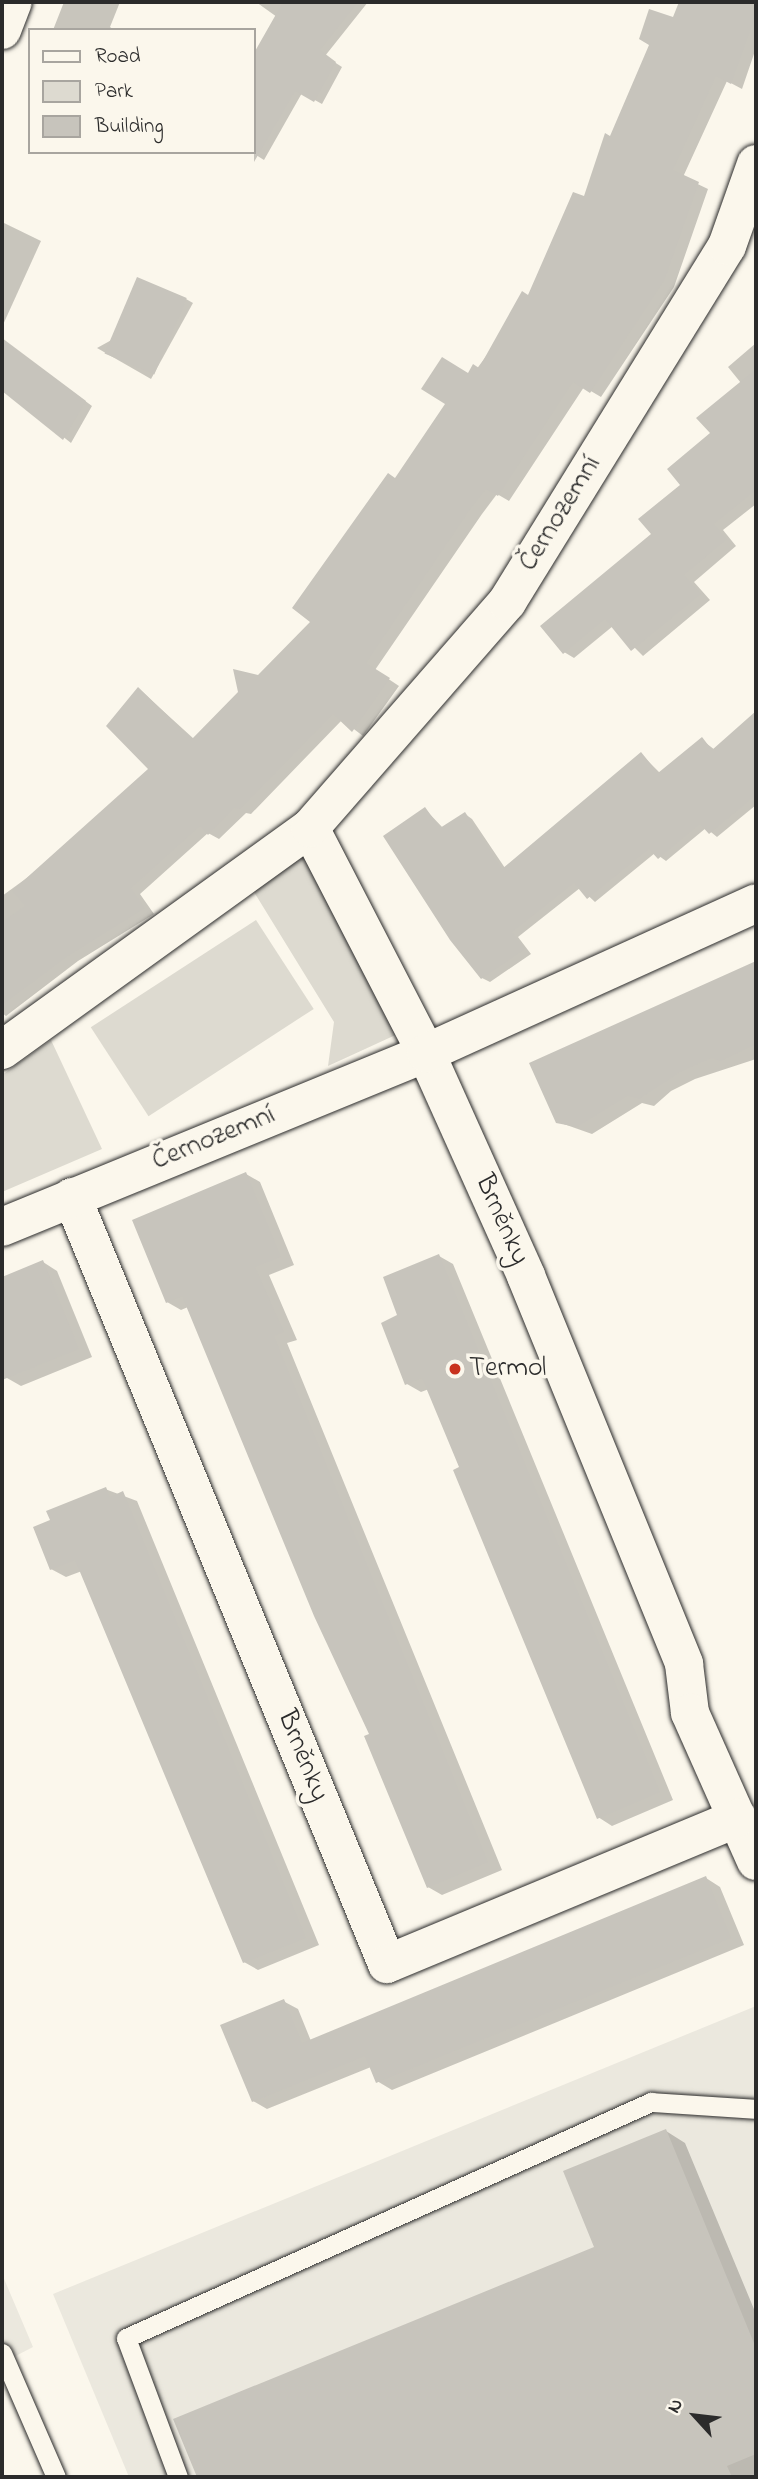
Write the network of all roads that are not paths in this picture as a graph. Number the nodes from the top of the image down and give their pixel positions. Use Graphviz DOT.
graph roads {
  1 [pos="13,2"];
  2 [pos="2,30"];
  3 [pos="756,164"];
  4 [pos="310,828"];
  5 [pos="756,903"];
  6 [pos="2,1050"];
  7 [pos="426,1053"];
  8 [pos="72,1197"];
  9 [pos="2,1227"];
  10 [pos="738,1818"];
  11 [pos="756,1861"];
  12 [pos="756,2109"];
  13 [pos="2,2353"];
  14 [pos="56,2477"];
  15 [pos="178,2477"];
  1 -- 2 [label="street"];
  3 -- 4 [label="street, Černozemní"];
  4 -- 6 [label="street, Černozemní"];
  4 -- 7 [label="street"];
  5 -- 7 [label="street, Černozemní"];
  7 -- 8 [label="street, Černozemní"];
  7 -- 10 [label="street, Brněnky"];
  8 -- 9 [label="street, Černozemní"];
  8 -- 10 [label="street, Brněnky"];
  10 -- 11 [label="street, Brněnky"];
  12 -- 15 [label="lane"];
  13 -- 14 [label="lane"];
}
